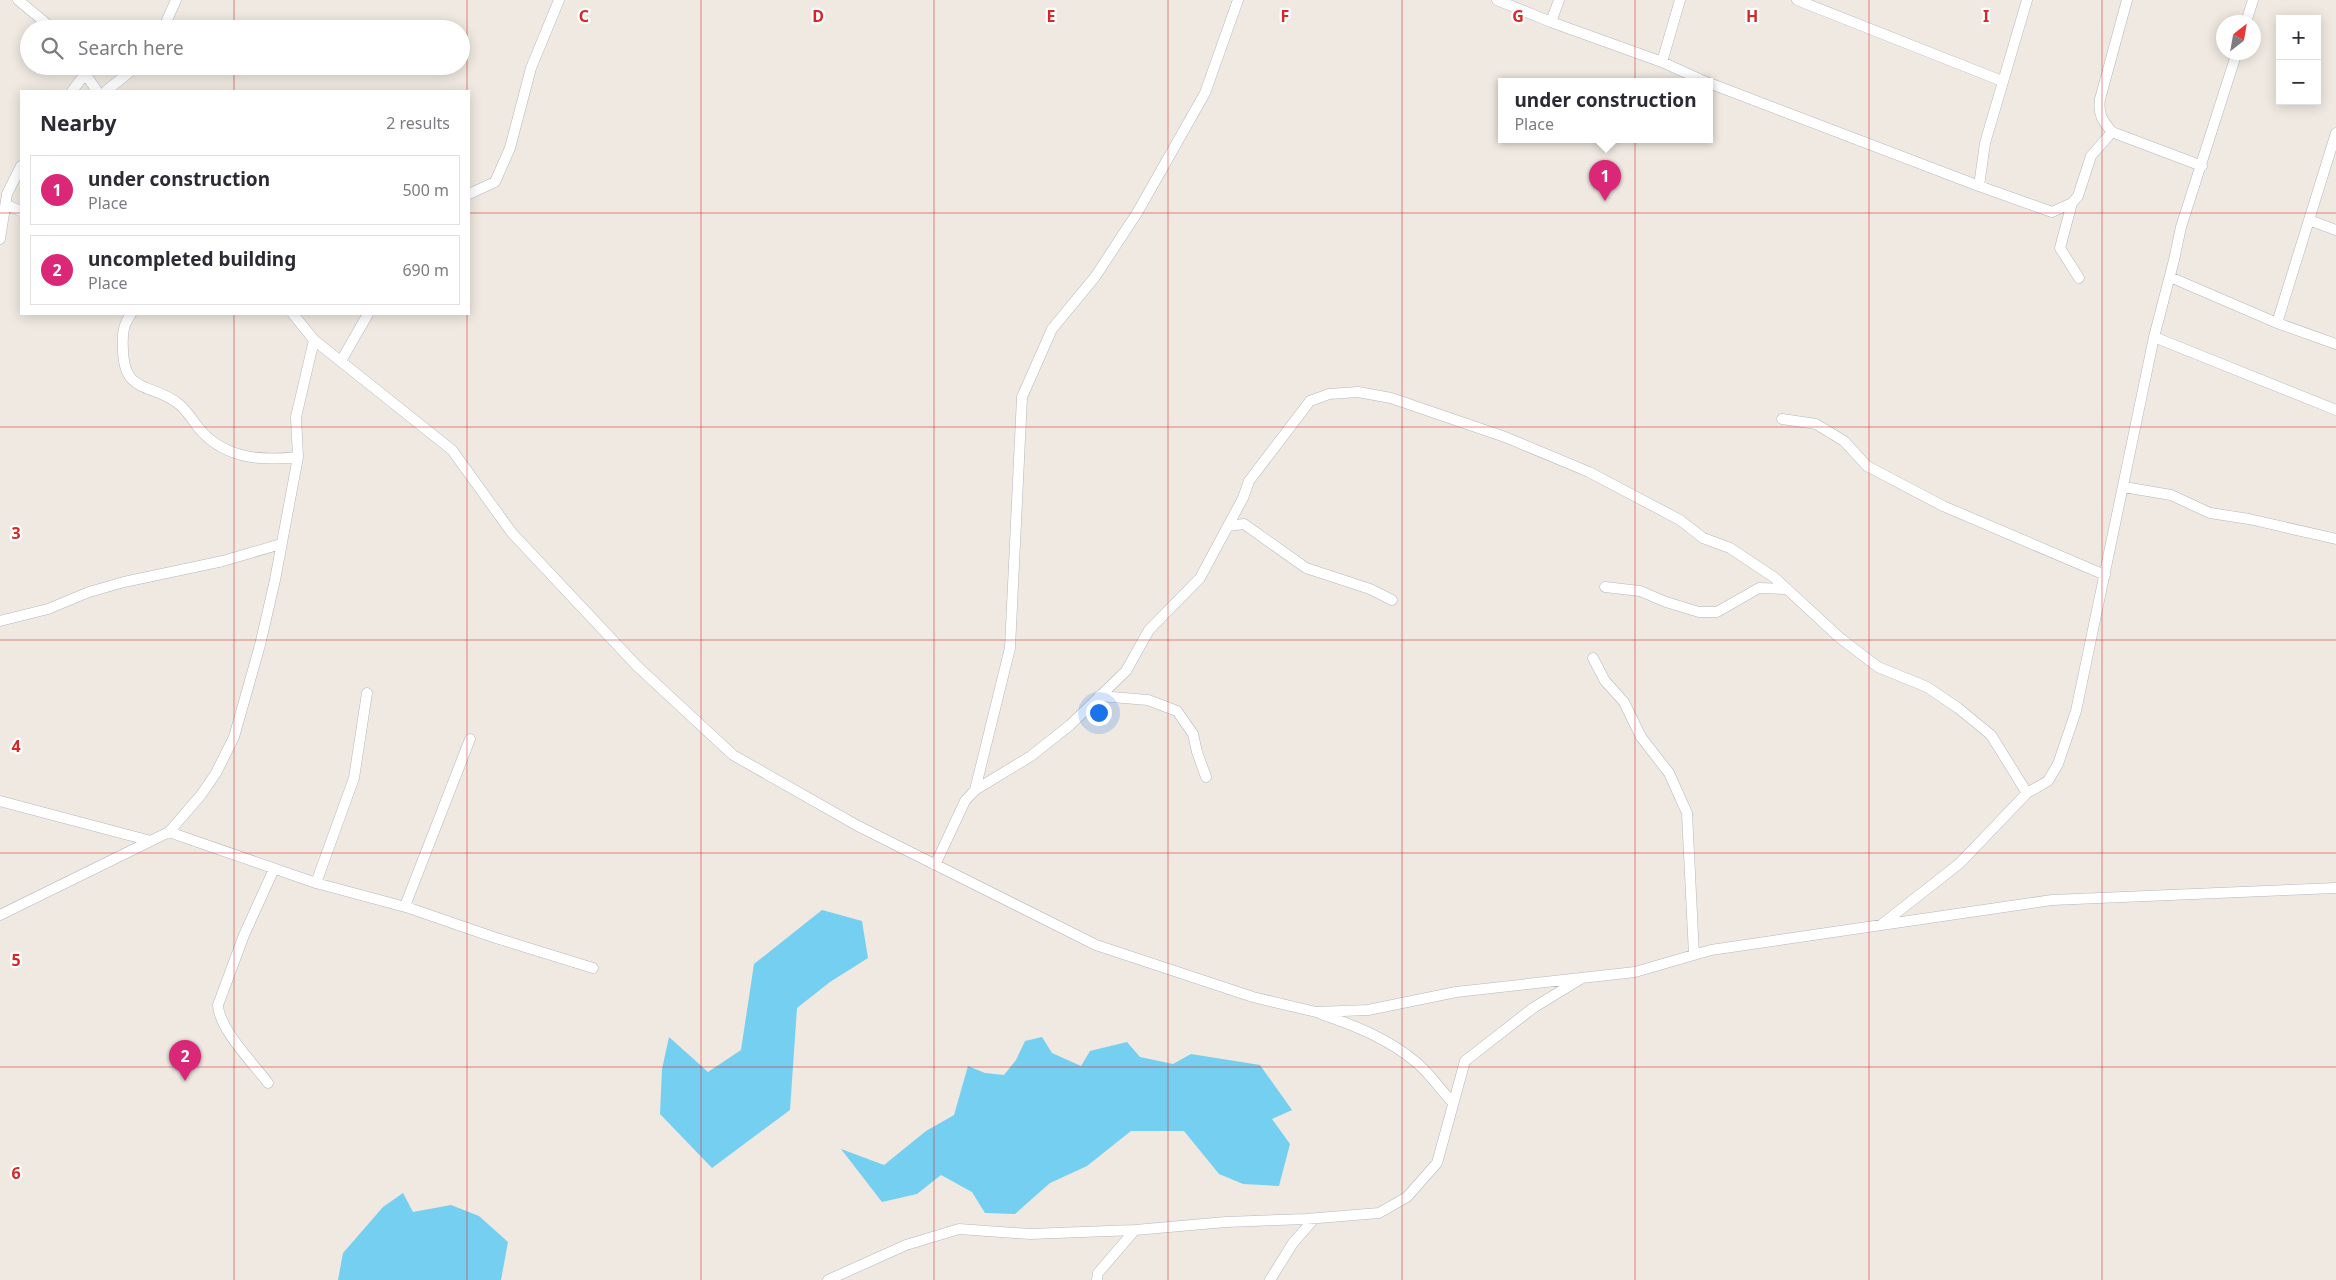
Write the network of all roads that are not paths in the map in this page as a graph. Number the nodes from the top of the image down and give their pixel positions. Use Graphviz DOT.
graph roads {
  1 [pos="18,0"];
  2 [pos="176,0"];
  3 [pos="558,0"];
  4 [pos="1238,0"];
  5 [pos="1497,0"];
  6 [pos="1559,0"];
  7 [pos="1680,0"];
  8 [pos="1797,0"];
  9 [pos="2027,0"];
  10 [pos="2127,0"];
  11 [pos="2253,0"];
  12 [pos="2248,15"];
  13 [pos="42,20"];
  14 [pos="167,20"];
  15 [pos="1550,22"];
  16 [pos="2235,60"];
  17 [pos="1662,62"];
  18 [pos="80,75"];
  19 [pos="86,75"];
  20 [pos="126,75"];
  21 [pos="1696,78"];
  22 [pos="2002,81"];
  23 [pos="1713,85"];
  24 [pos="72,90"];
  25 [pos="97,90"];
  26 [pos="107,90"];
  27 [pos="2112,132"];
  28 [pos="2336,132"];
  29 [pos="2202,166"];
  30 [pos="20,168"];
  31 [pos="1979,186"];
  32 [pos="470,194"];
  33 [pos="2072,203"];
  34 [pos="6,205"];
  35 [pos="20,211"];
  36 [pos="2309,220"];
  37 [pos="2336,230"];
  38 [pos="0,239"];
  39 [pos="2170,277"];
  40 [pos="2079,278"];
  41 [pos="130,315"];
  42 [pos="294,315"];
  43 [pos="367,315"];
  44 [pos="2277,322"];
  45 [pos="2154,337"];
  46 [pos="314,340"];
  47 [pos="2336,344"];
  48 [pos="341,361"];
  49 [pos="2336,410"];
  50 [pos="1782,419"];
  51 [pos="298,458"];
  52 [pos="2124,487"];
  53 [pos="1228,526"];
  54 [pos="2336,538"];
  55 [pos="281,544"];
  56 [pos="2105,575"];
  57 [pos="1605,587"];
  58 [pos="1786,589"];
  59 [pos="1392,600"];
  60 [pos="0,621"];
  61 [pos="1593,658"];
  62 [pos="367,693"];
  63 [pos="1099,696"];
  64 [pos="470,739"];
  65 [pos="1206,777"];
  66 [pos="975,790"];
  67 [pos="2027,793"];
  68 [pos="0,800"];
  69 [pos="169,832"];
  70 [pos="151,841"];
  71 [pos="935,866"];
  72 [pos="274,869"];
  73 [pos="316,883"];
  74 [pos="2336,888"];
  75 [pos="405,906"];
  76 [pos="0,915"];
  77 [pos="1880,926"];
  78 [pos="1694,955"];
  79 [pos="593,968"];
  80 [pos="1584,977"];
  81 [pos="1316,1012"];
  82 [pos="268,1083"];
  83 [pos="1453,1103"];
  84 [pos="1314,1219"];
  85 [pos="1134,1230"];
  86 [pos="828,1280"];
  87 [pos="1097,1280"];
  88 [pos="1270,1280"];
  1 -- 13 [label="street"];
  2 -- 14 [label="street"];
  3 -- 32 [label="street"];
  4 -- 66 [label="street"];
  5 -- 15 [label="street"];
  6 -- 15 [label="street"];
  7 -- 17 [label="street"];
  8 -- 22 [label="street"];
  9 -- 22 [label="street"];
  10 -- 27 [label="street"];
  11 -- 12 [label="street"];
  15 -- 17 [label="street"];
  16 -- 29 [label="street"];
  17 -- 21 [label="street"];
  18 -- 24 [label="street"];
  19 -- 25 [label="street"];
  20 -- 26 [label="street"];
  22 -- 31 [label="street"];
  23 -- 31 [label="street"];
  27 -- 29 [label="street"];
  27 -- 33 [label="street"];
  28 -- 36 [label="street"];
  29 -- 39 [label="street"];
  30 -- 34 [label="street"];
  31 -- 33 [label="street"];
  33 -- 40 [label="street"];
  34 -- 35 [label="street"];
  34 -- 38 [label="street"];
  36 -- 37 [label="street"];
  36 -- 44 [label="street"];
  39 -- 44 [label="street"];
  39 -- 45 [label="street"];
  41 -- 51 [label="street"];
  42 -- 46 [label="street"];
  43 -- 48 [label="street"];
  44 -- 47 [label="street"];
  45 -- 49 [label="street"];
  45 -- 52 [label="street"];
  46 -- 48 [label="street"];
  46 -- 51 [label="street"];
  48 -- 71 [label="street"];
  50 -- 56 [label="street"];
  51 -- 55 [label="street"];
  52 -- 54 [label="street"];
  52 -- 56 [label="street"];
  53 -- 58 [label="street"];
  53 -- 59 [label="street"];
  53 -- 63 [label="street"];
  55 -- 60 [label="street"];
  55 -- 69 [label="street"];
  56 -- 67 [label="street"];
  57 -- 58 [label="street"];
  58 -- 67 [label="street"];
  61 -- 78 [label="street"];
  62 -- 73 [label="street"];
  63 -- 65 [label="street"];
  63 -- 66 [label="street"];
  64 -- 75 [label="street"];
  66 -- 71 [label="street"];
  67 -- 77 [label="street"];
  68 -- 70 [label="street"];
  69 -- 70 [label="street"];
  69 -- 72 [label="street"];
  70 -- 76 [label="street"];
  71 -- 81 [label="street"];
  72 -- 73 [label="street"];
  72 -- 82 [label="street"];
  73 -- 75 [label="street"];
  74 -- 77 [label="street"];
  75 -- 79 [label="street"];
  77 -- 78 [label="street"];
  78 -- 80 [label="street"];
  80 -- 81 [label="street"];
  80 -- 83 [label="street"];
  81 -- 83 [label="street"];
  83 -- 84 [label="street"];
  84 -- 85 [label="street"];
  84 -- 88 [label="street"];
  85 -- 86 [label="street"];
  85 -- 87 [label="street"];
}
